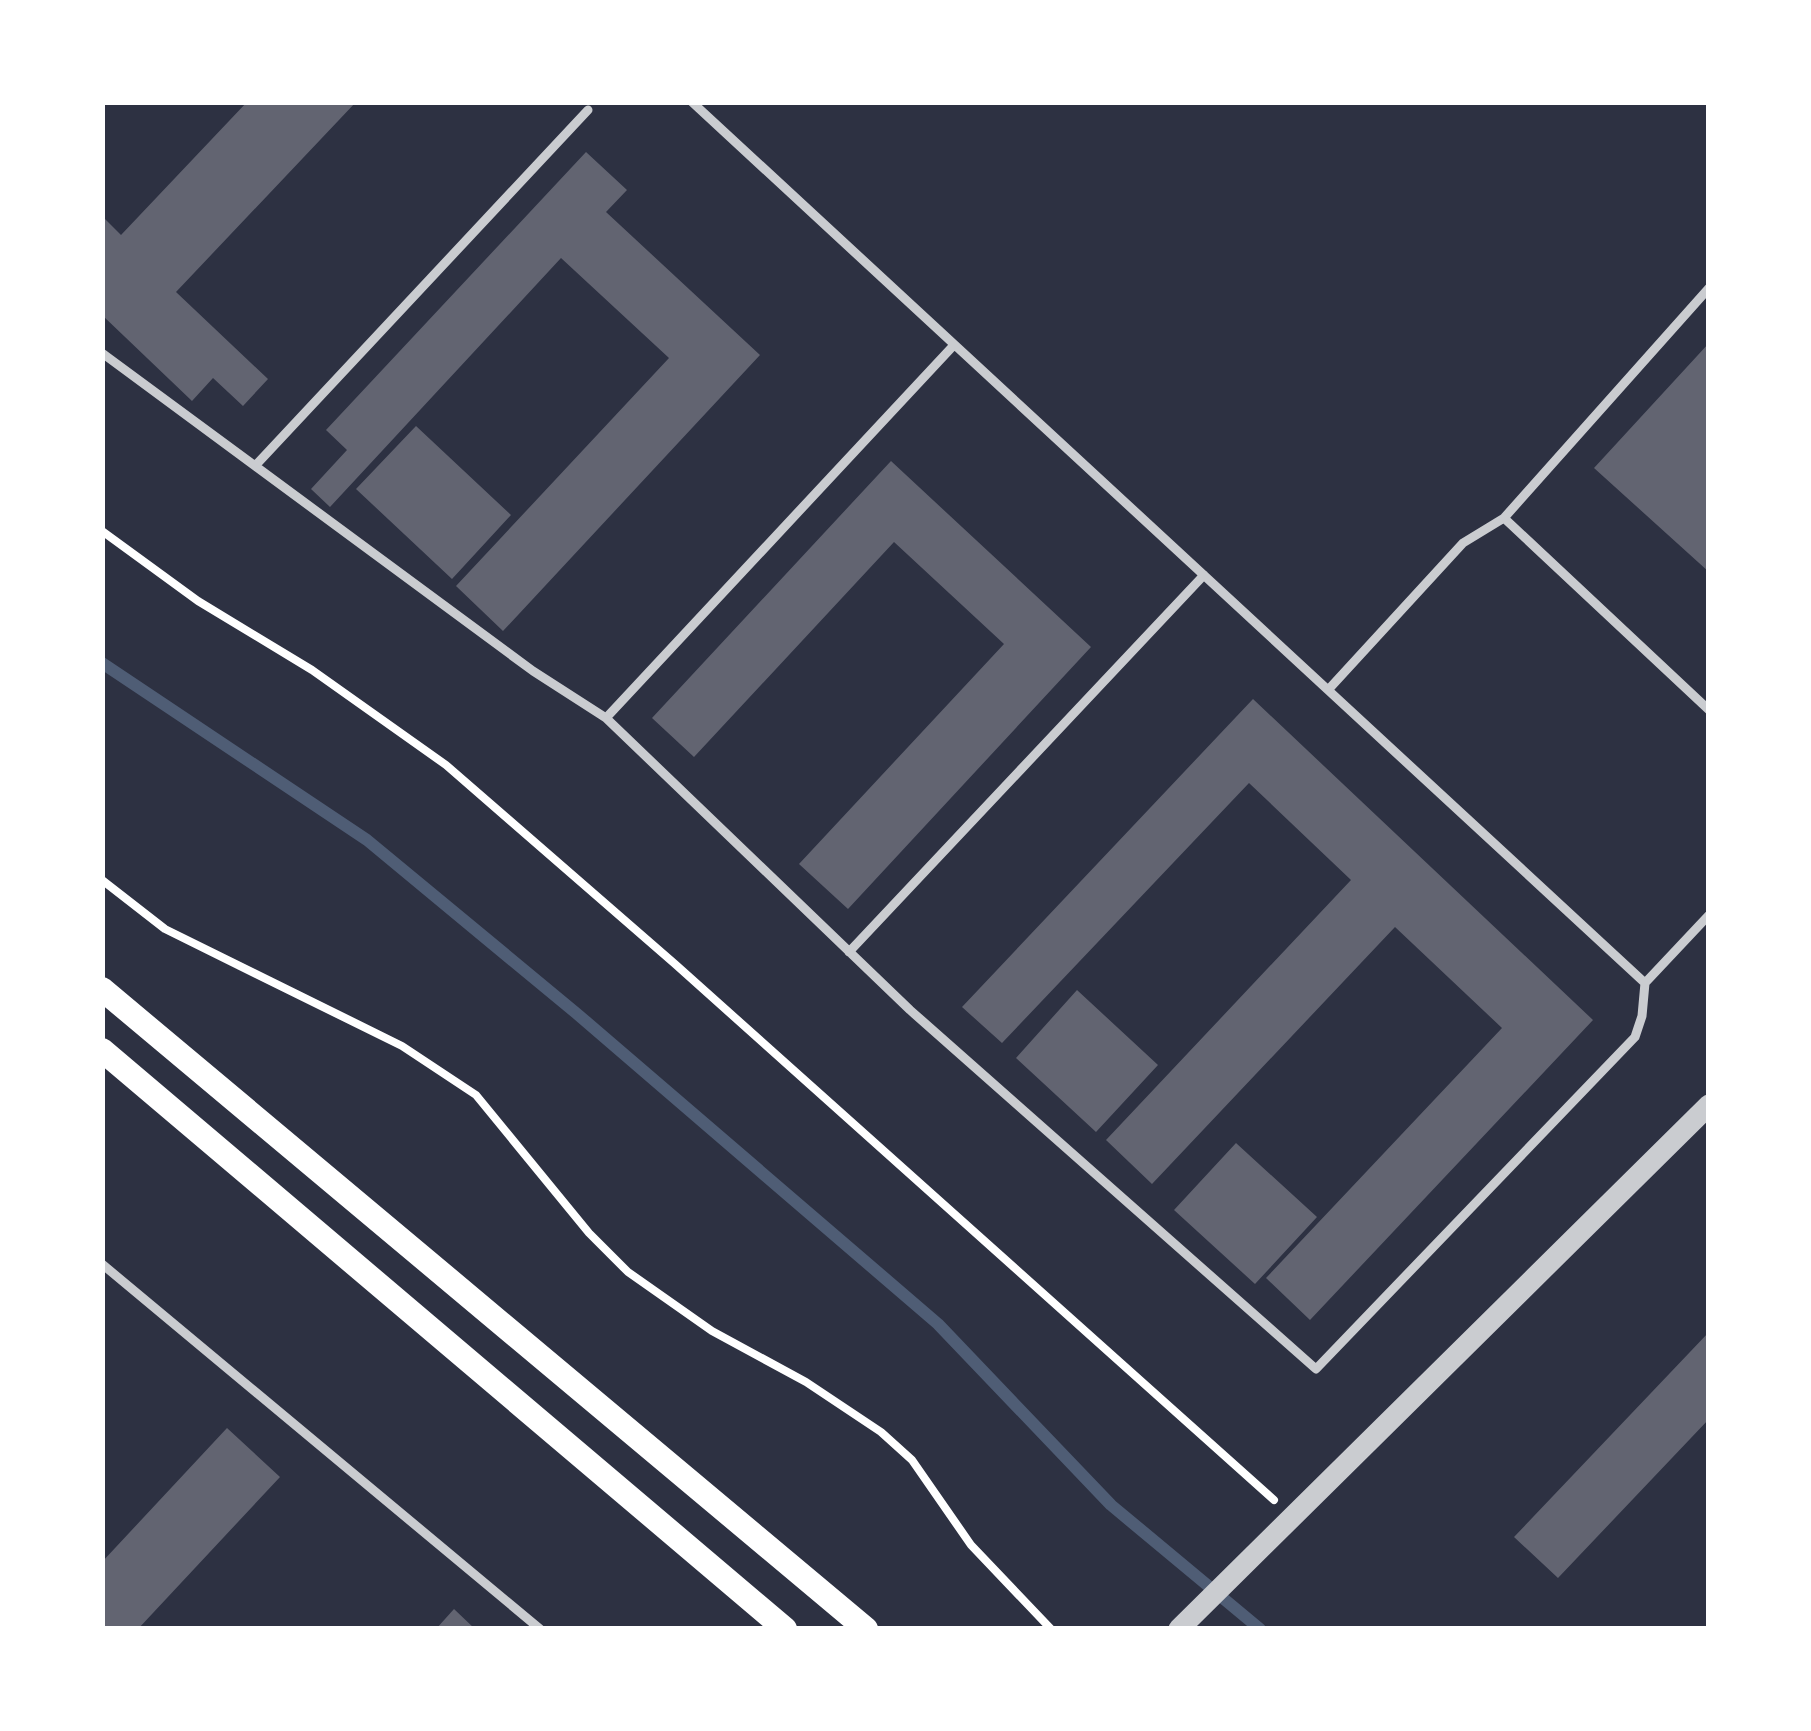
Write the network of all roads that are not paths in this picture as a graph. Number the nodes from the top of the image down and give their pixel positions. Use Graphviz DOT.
graph roads {
  1 [pos="692,102"];
  2 [pos="587,105"];
  3 [pos="1709,288"];
  4 [pos="954,344"];
  5 [pos="102,353"];
  6 [pos="255,466"];
  7 [pos="1504,518"];
  8 [pos="1204,575"];
  9 [pos="1328,690"];
  10 [pos="1709,710"];
  11 [pos="606,718"];
  12 [pos="1709,915"];
  13 [pos="849,952"];
  14 [pos="1645,983"];
  15 [pos="102,989"];
  16 [pos="102,1050"];
  17 [pos="1709,1105"];
  18 [pos="102,1264"];
  19 [pos="1181,1626"];
  20 [pos="540,1629"];
  21 [pos="785,1629"];
  22 [pos="866,1629"];
  1 -- 4 [label="lane"];
  2 -- 6 [label="lane"];
  3 -- 7 [label="lane"];
  4 -- 8 [label="lane"];
  4 -- 11 [label="lane"];
  5 -- 6 [label="lane"];
  6 -- 11 [label="lane"];
  7 -- 9 [label="lane"];
  7 -- 10 [label="lane"];
  8 -- 9 [label="lane"];
  8 -- 13 [label="lane"];
  9 -- 14 [label="lane"];
  11 -- 13 [label="lane"];
  12 -- 14 [label="lane"];
  13 -- 14 [label="lane"];
  15 -- 22 [label="main road"];
  16 -- 21 [label="main road"];
  17 -- 19 [label="street"];
  18 -- 20 [label="lane"];
}
